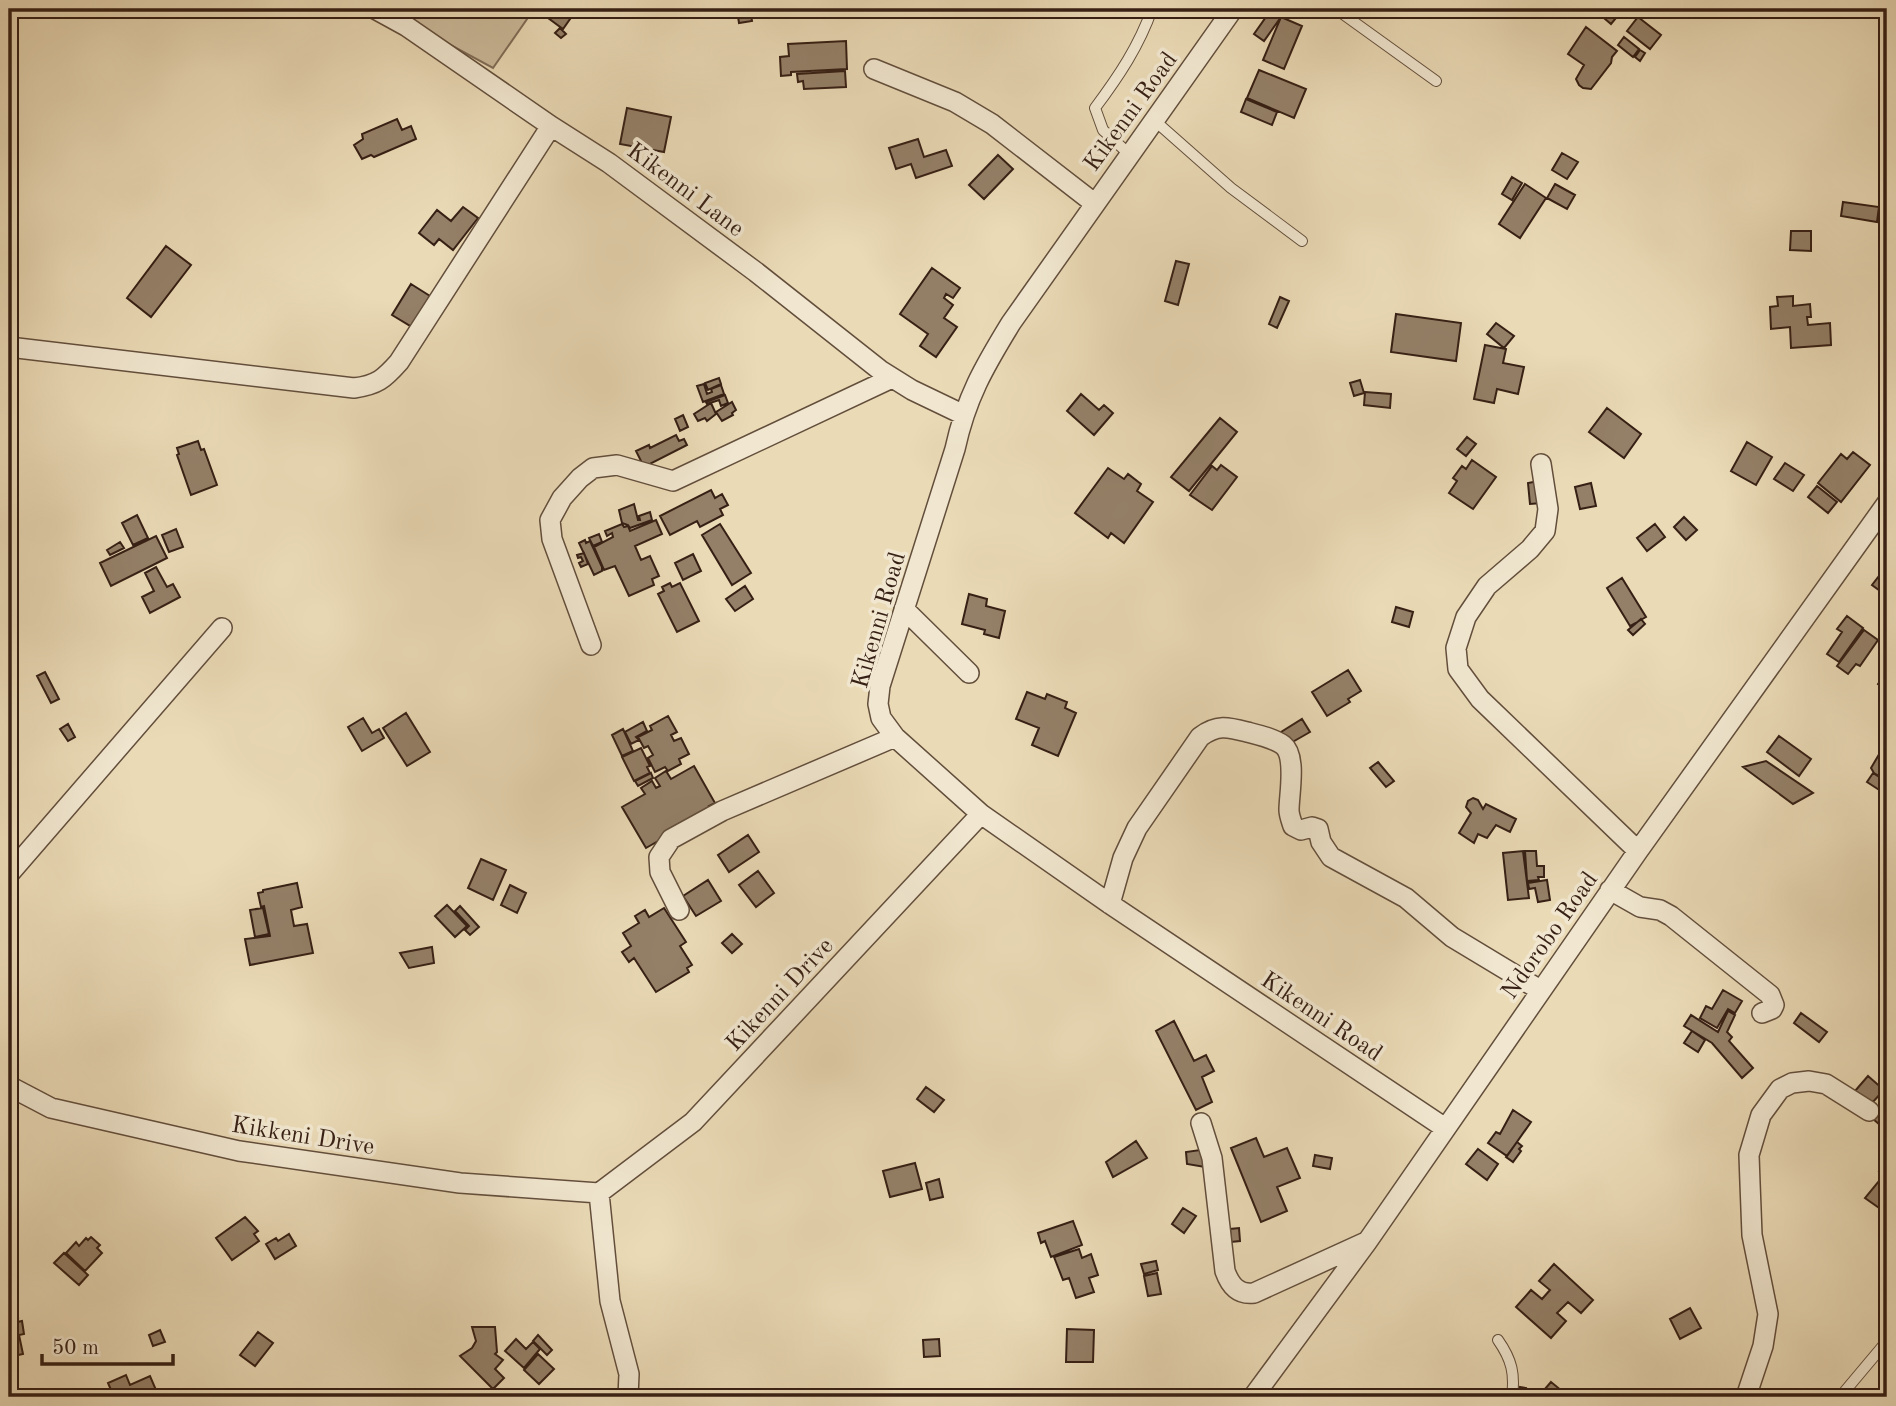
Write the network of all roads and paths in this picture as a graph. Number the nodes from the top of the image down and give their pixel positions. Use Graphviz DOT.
graph roads {
  1 [pos="375,9"];
  2 [pos="1152,9"];
  3 [pos="1233,9"];
  4 [pos="1336,9"];
  5 [pos="874,69"];
  6 [pos="1436,81"];
  7 [pos="1153,120"];
  8 [pos="551,126"];
  9 [pos="1129,154"];
  10 [pos="1094,203"];
  11 [pos="1302,241"];
  12 [pos="9,346"];
  13 [pos="892,378"];
  14 [pos="962,414"];
  15 [pos="1541,464"];
  16 [pos="1887,503"];
  17 [pos="904,609"];
  18 [pos="222,628"];
  19 [pos="591,645"];
  20 [pos="969,673"];
  21 [pos="895,737"];
  22 [pos="981,814"];
  23 [pos="1638,850"];
  24 [pos="9,874"];
  25 [pos="1610,890"];
  26 [pos="1110,904"];
  27 [pos="679,910"];
  28 [pos="1540,990"];
  29 [pos="1762,1013"];
  30 [pos="9,1086"];
  31 [pos="1869,1111"];
  32 [pos="1201,1123"];
  33 [pos="1444,1128"];
  34 [pos="599,1193"];
  35 [pos="1367,1242"];
  36 [pos="1498,1340"];
  37 [pos="1887,1341"];
  38 [pos="628,1397"];
  39 [pos="1253,1397"];
  40 [pos="1512,1397"];
  41 [pos="1746,1397"];
  42 [pos="1840,1397"];
  1 -- 8 [label="street, Kikenni Lane"];
  2 -- 9 [label="lane"];
  3 -- 7 [label="street, Kikenni Road"];
  4 -- 6 [label="lane"];
  5 -- 10 [label="street"];
  7 -- 9 [label="street, Kikenni Road"];
  7 -- 11 [label="lane"];
  8 -- 12 [label="street"];
  8 -- 13 [label="street, Kikenni Lane"];
  9 -- 10 [label="street, Kikenni Road"];
  10 -- 14 [label="street, Kikenni Road"];
  13 -- 14 [label="street, Kikenni Lane"];
  13 -- 19 [label="street"];
  14 -- 17 [label="street, Kikenni Road"];
  15 -- 23 [label="street"];
  16 -- 23 [label="street, Ndorobo Road"];
  17 -- 20 [label="street"];
  17 -- 21 [label="street, Kikenni Road"];
  18 -- 24 [label="street"];
  21 -- 22 [label="street, Kikenni Road"];
  21 -- 27 [label="street"];
  22 -- 26 [label="street, Kikenni Road"];
  22 -- 34 [label="street, Kikenni Drive"];
  23 -- 25 [label="street, Ndorobo Road"];
  25 -- 28 [label="street, Ndorobo Road"];
  25 -- 29 [label="street"];
  26 -- 28 [label="street"];
  26 -- 33 [label="street, Kikenni Road"];
  28 -- 33 [label="street, Ndorobo Road"];
  30 -- 34 [label="street, Kikkeni Drive"];
  31 -- 41 [label="street"];
  32 -- 35 [label="street"];
  33 -- 35 [label="street, Ndorobo Road"];
  34 -- 38 [label="street"];
  35 -- 39 [label="street, Ndorobo Road"];
  36 -- 40 [label="lane"];
  37 -- 42 [label="lane"];
}
